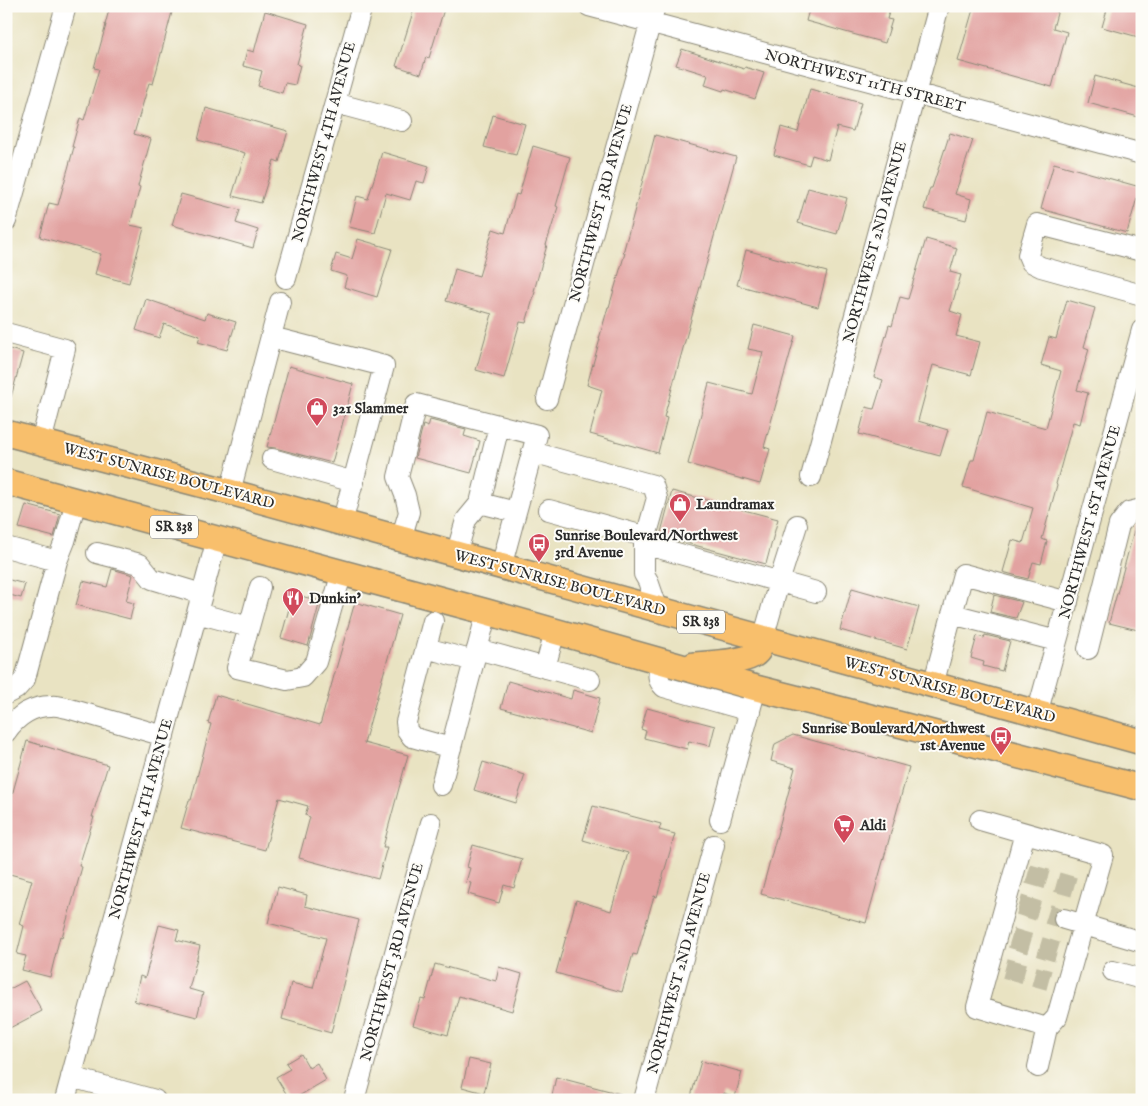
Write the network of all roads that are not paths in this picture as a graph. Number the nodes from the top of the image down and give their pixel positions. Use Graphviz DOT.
graph roads {
  1 [pos="66,6"];
  2 [pos="362,6"];
  3 [pos="590,6"];
  4 [pos="939,6"];
  5 [pos="653,15"];
  6 [pos="915,94"];
  7 [pos="335,102"];
  8 [pos="402,121"];
  9 [pos="1142,154"];
  10 [pos="6,222"];
  11 [pos="1142,250"];
  12 [pos="286,278"];
  13 [pos="1142,295"];
  14 [pos="280,302"];
  15 [pos="1142,330"];
  16 [pos="6,333"];
  17 [pos="271,337"];
  18 [pos="547,400"];
  19 [pos="499,426"];
  20 [pos="6,433"];
  21 [pos="41,442"];
  22 [pos="535,444"];
  23 [pos="272,459"];
  24 [pos="811,478"];
  25 [pos="6,482"];
  26 [pos="354,482"];
  27 [pos="230,492"];
  28 [pos="76,501"];
  29 [pos="480,503"];
  30 [pos="1142,509"];
  31 [pos="549,510"];
  32 [pos="516,512"];
  33 [pos="342,523"];
  34 [pos="797,525"];
  35 [pos="217,539"];
  36 [pos="401,539"];
  37 [pos="645,541"];
  38 [pos="6,547"];
  39 [pos="97,553"];
  40 [pos="456,554"];
  41 [pos="57,561"];
  42 [pos="501,567"];
  43 [pos="342,572"];
  44 [pos="779,582"];
  45 [pos="260,588"];
  46 [pos="816,592"];
  47 [pos="202,594"];
  48 [pos="1068,602"];
  49 [pos="658,610"];
  50 [pos="487,612"];
  51 [pos="197,613"];
  52 [pos="952,614"];
  53 [pos="433,621"];
  54 [pos="249,627"];
  55 [pos="555,631"];
  56 [pos="763,639"];
  57 [pos="1057,641"];
  58 [pos="426,648"];
  59 [pos="1088,649"];
  60 [pos="475,655"];
  61 [pos="672,664"];
  62 [pos="545,668"];
  63 [pos="590,680"];
  64 [pos="933,685"];
  65 [pos="6,694"];
  66 [pos="753,699"];
  67 [pos="1037,714"];
  68 [pos="6,732"];
  69 [pos="164,736"];
  70 [pos="1142,742"];
  71 [pos="451,748"];
  72 [pos="441,785"];
  73 [pos="1142,788"];
  74 [pos="720,820"];
  75 [pos="980,820"];
  76 [pos="430,823"];
  77 [pos="1025,833"];
  78 [pos="714,845"];
  79 [pos="1074,922"];
  80 [pos="1142,942"];
  81 [pos="1113,970"];
  82 [pos="1142,979"];
  83 [pos="1047,1028"];
  84 [pos="1038,1067"];
  85 [pos="71,1077"];
  86 [pos="65,1100"];
  87 [pos="155,1100"];
  88 [pos="354,1100"];
  89 [pos="644,1100"];
  1 -- 10 [label="street"];
  2 -- 7 [label="street, NORTHWEST 4TH AVENUE"];
  3 -- 5 [label="street, NORTHWEST 11TH STREET"];
  4 -- 6 [label="street, NORTHWEST 2ND AVENUE"];
  5 -- 6 [label="street, NORTHWEST 11TH STREET"];
  5 -- 18 [label="street, NORTHWEST 3RD AVENUE"];
  6 -- 9 [label="street, NORTHWEST 11TH STREET"];
  6 -- 24 [label="street, NORTHWEST 2ND AVENUE"];
  7 -- 8 [label="street"];
  7 -- 12 [label="street, NORTHWEST 4TH AVENUE"];
  11 -- 13 [label="street"];
  14 -- 17 [label="street"];
  15 -- 48 [label="street, NORTHWEST 1ST AVENUE"];
  16 -- 21 [label="street"];
  17 -- 26 [label="street"];
  17 -- 27 [label="street"];
  19 -- 22 [label="street"];
  19 -- 29 [label="street"];
  19 -- 36 [label="street"];
  20 -- 21 [label="main road, WEST SUNRISE BOULEVARD / SR 838"];
  21 -- 27 [label="main road, WEST SUNRISE BOULEVARD / SR 838"];
  22 -- 32 [label="street"];
  22 -- 37 [label="street"];
  23 -- 26 [label="street"];
  25 -- 28 [label="main road, SR 838"];
  26 -- 33 [label="street"];
  27 -- 33 [label="main road, WEST SUNRISE BOULEVARD / SR 838"];
  28 -- 35 [label="main road, SR 838"];
  28 -- 41 [label="street"];
  29 -- 32 [label="street"];
  29 -- 40 [label="street"];
  30 -- 59 [label="street"];
  31 -- 37 [label="street"];
  32 -- 42 [label="street"];
  33 -- 36 [label="main road, WEST SUNRISE BOULEVARD / SR 838"];
  34 -- 44 [label="street"];
  35 -- 43 [label="main road, SR 838"];
  35 -- 47 [label="street, NORTHWEST 4TH AVENUE"];
  36 -- 40 [label="main road, WEST SUNRISE BOULEVARD / SR 838"];
  37 -- 44 [label="street"];
  37 -- 49 [label="street"];
  38 -- 41 [label="street"];
  39 -- 47 [label="street"];
  40 -- 42 [label="main road, WEST SUNRISE BOULEVARD / SR 838"];
  41 -- 65 [label="street"];
  42 -- 49 [label="main road, WEST SUNRISE BOULEVARD / SR 838"];
  43 -- 50 [label="main road, SR 838"];
  43 -- 54 [label="street"];
  44 -- 46 [label="street"];
  44 -- 56 [label="street"];
  45 -- 54 [label="street"];
  47 -- 51 [label="street, NORTHWEST 4TH AVENUE"];
  48 -- 52 [label="street"];
  48 -- 57 [label="street, NORTHWEST 1ST AVENUE"];
  49 -- 56 [label="main road, WEST SUNRISE BOULEVARD / SR 838"];
  50 -- 55 [label="main road, SR 838"];
  50 -- 60 [label="street"];
  51 -- 54 [label="street"];
  51 -- 69 [label="street, NORTHWEST 4TH AVENUE"];
  52 -- 57 [label="street"];
  52 -- 64 [label="street"];
  53 -- 58 [label="street"];
  55 -- 61 [label="main road, SR 838"];
  55 -- 62 [label="street"];
  56 -- 61 [label="main road"];
  56 -- 64 [label="main road, WEST SUNRISE BOULEVARD / SR 838"];
  57 -- 67 [label="street, NORTHWEST 1ST AVENUE"];
  58 -- 60 [label="street"];
  58 -- 71 [label="street"];
  60 -- 62 [label="street"];
  60 -- 71 [label="street"];
  61 -- 66 [label="main road, SR 838"];
  62 -- 63 [label="street"];
  64 -- 67 [label="main road, WEST SUNRISE BOULEVARD / SR 838"];
  66 -- 73 [label="main road, SR 838"];
  66 -- 74 [label="street"];
  67 -- 70 [label="main road, WEST SUNRISE BOULEVARD / SR 838"];
  68 -- 69 [label="street"];
  69 -- 85 [label="street, NORTHWEST 4TH AVENUE"];
  71 -- 72 [label="street"];
  75 -- 77 [label="street"];
  76 -- 88 [label="street, NORTHWEST 3RD AVENUE"];
  77 -- 79 [label="street"];
  77 -- 83 [label="street"];
  78 -- 89 [label="street, NORTHWEST 2ND AVENUE"];
  79 -- 80 [label="street"];
  79 -- 83 [label="street"];
  81 -- 82 [label="street"];
  83 -- 84 [label="street"];
  85 -- 86 [label="street, NORTHWEST 4TH AVENUE"];
  85 -- 87 [label="street"];
}
